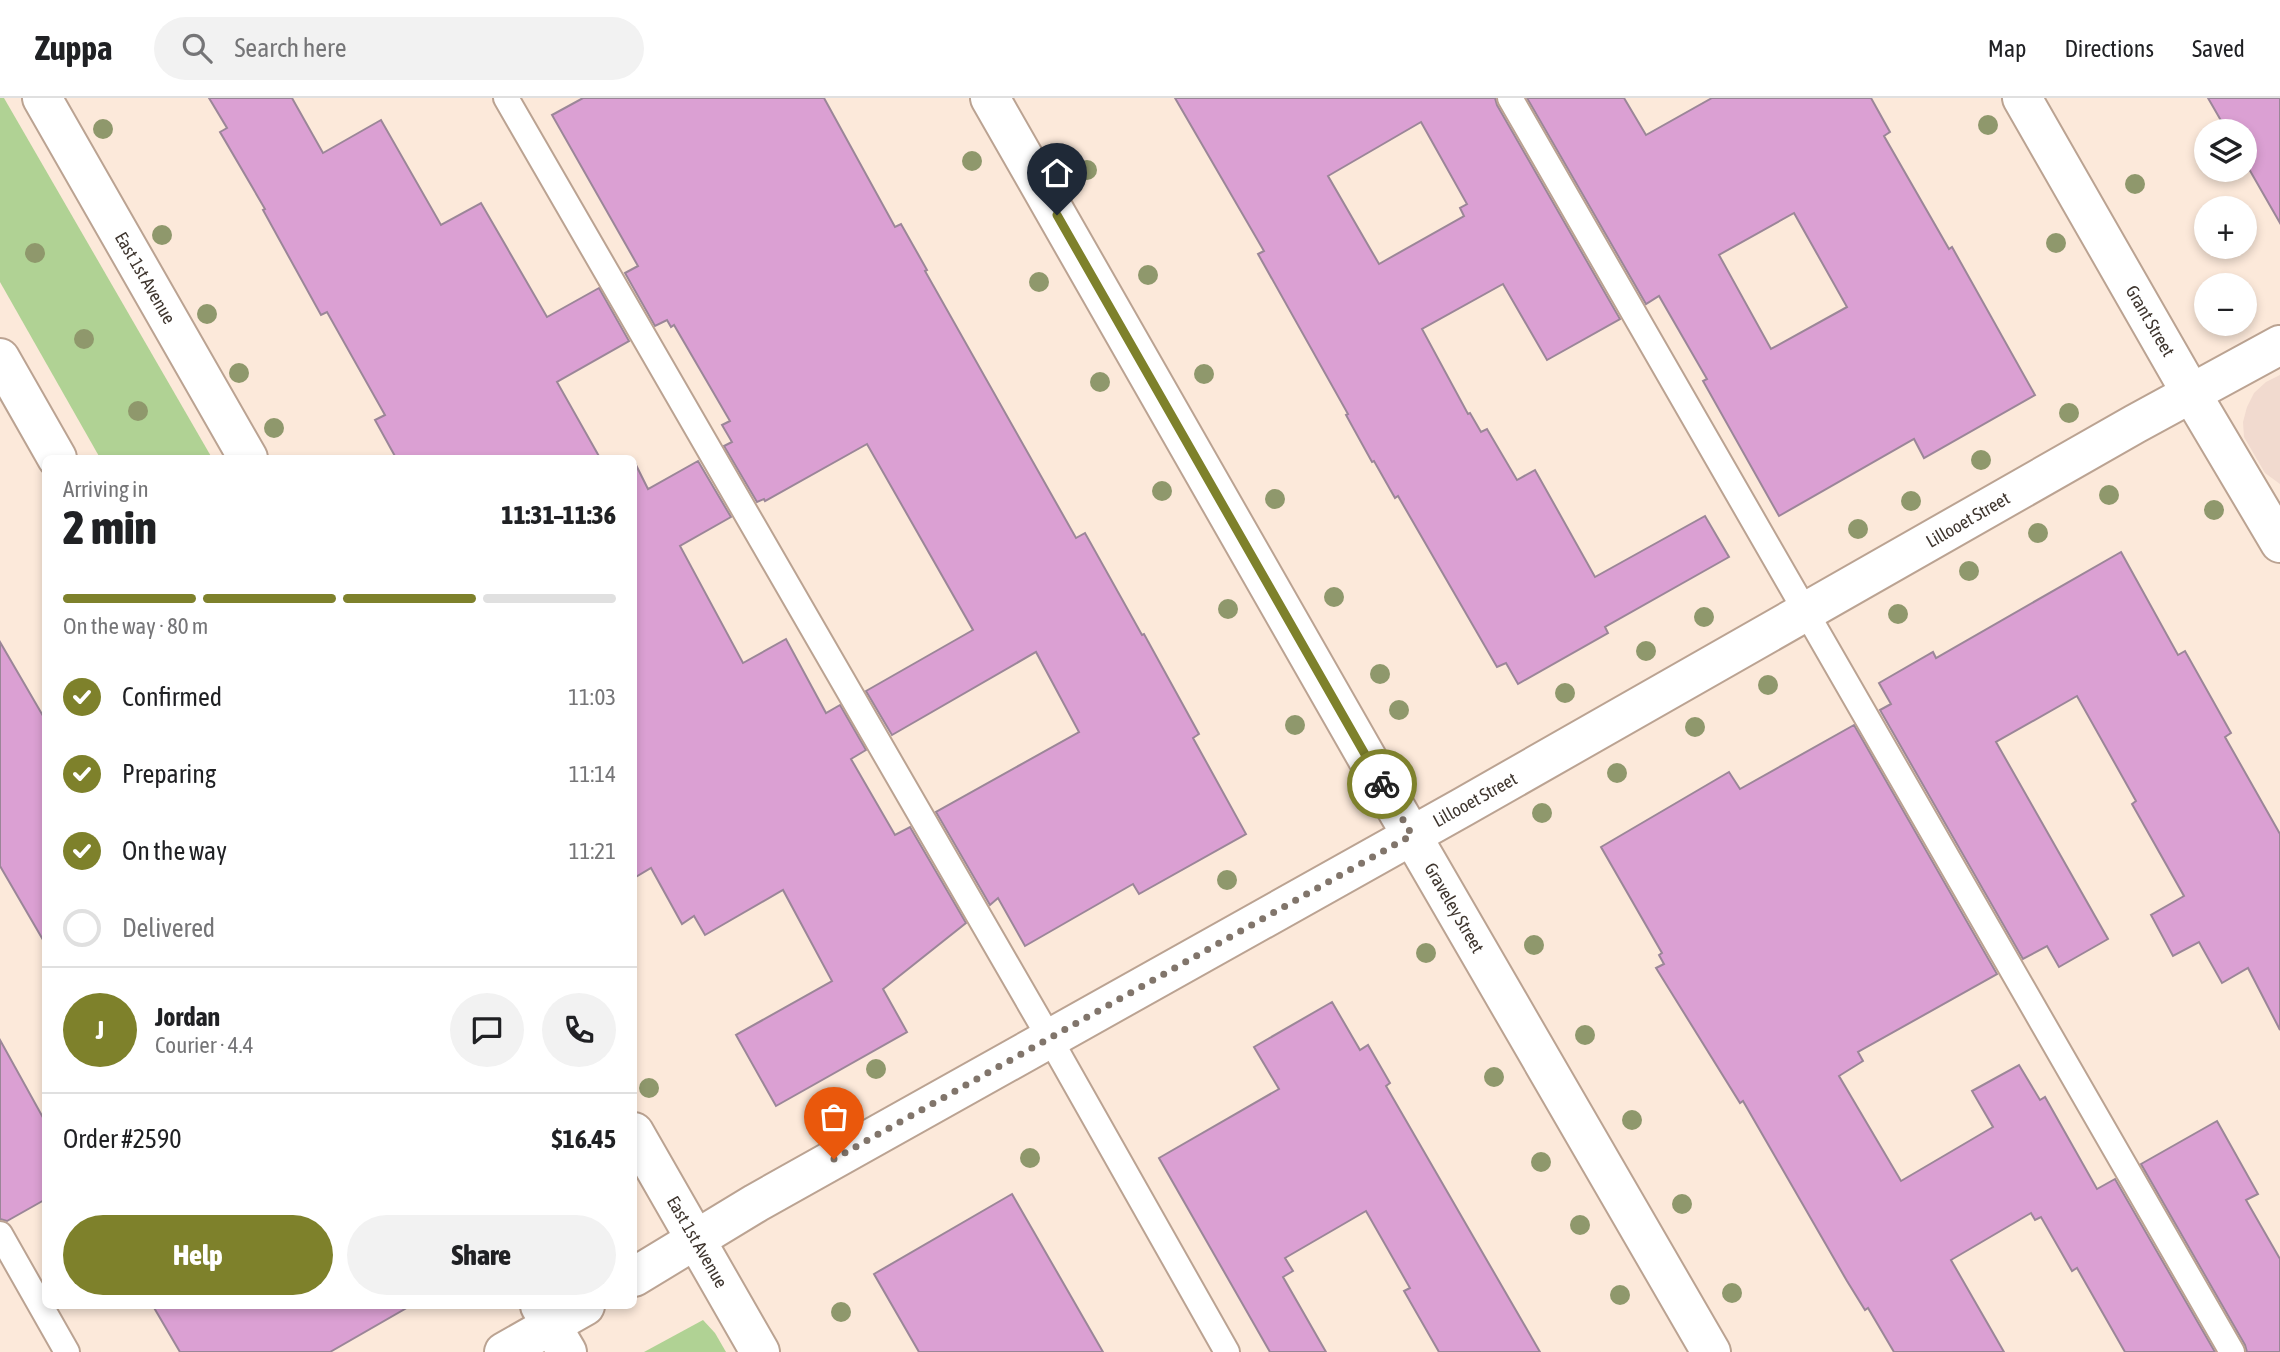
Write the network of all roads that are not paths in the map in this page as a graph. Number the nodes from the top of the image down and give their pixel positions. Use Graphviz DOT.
graph roads {
  1 [pos="42,98"];
  2 [pos="506,98"];
  3 [pos="990,98"];
  4 [pos="1510,98"];
  5 [pos="2022,98"];
  6 [pos="2280,345"];
  7 [pos="0,358"];
  8 [pos="2191,393"];
  9 [pos="55,455"];
  10 [pos="246,455"];
  11 [pos="2280,543"];
  12 [pos="1805,613"];
  13 [pos="1412,835"];
  14 [pos="1049,1039"];
  15 [pos="637,1137"];
  16 [pos="0,1234"];
  17 [pos="696,1241"];
  18 [pos="637,1275"];
  19 [pos="42,1308"];
  20 [pos="43,1309"];
  21 [pos="582,1309"];
  22 [pos="553,1328"];
  23 [pos="67,1352"];
  24 [pos="504,1352"];
  25 [pos="760,1352"];
  26 [pos="1227,1352"];
  27 [pos="1711,1352"];
  28 [pos="2232,1352"];
  1 -- 10 [label="street, East 1st Avenue"];
  2 -- 14 [label="lane"];
  3 -- 13 [label="street, Graveley Street"];
  4 -- 12 [label="lane"];
  5 -- 8 [label="street, Grant Street"];
  6 -- 8 [label="street, Lillooet Street"];
  7 -- 9 [label="street"];
  8 -- 11 [label="street, Grant Street"];
  8 -- 12 [label="street, Lillooet Street"];
  12 -- 13 [label="street, Lillooet Street"];
  12 -- 28 [label="lane"];
  13 -- 14 [label="street, Lillooet Street"];
  13 -- 27 [label="street, Graveley Street"];
  14 -- 17 [label="street, Lillooet Street"];
  14 -- 26 [label="lane"];
  15 -- 17 [label="street, East 1st Avenue"];
  16 -- 19 [label="lane"];
  17 -- 18 [label="street, Lillooet Street"];
  17 -- 25 [label="street, East 1st Avenue"];
  20 -- 23 [label="lane"];
  21 -- 22 [label="street"];
  22 -- 24 [label="street"];
}
